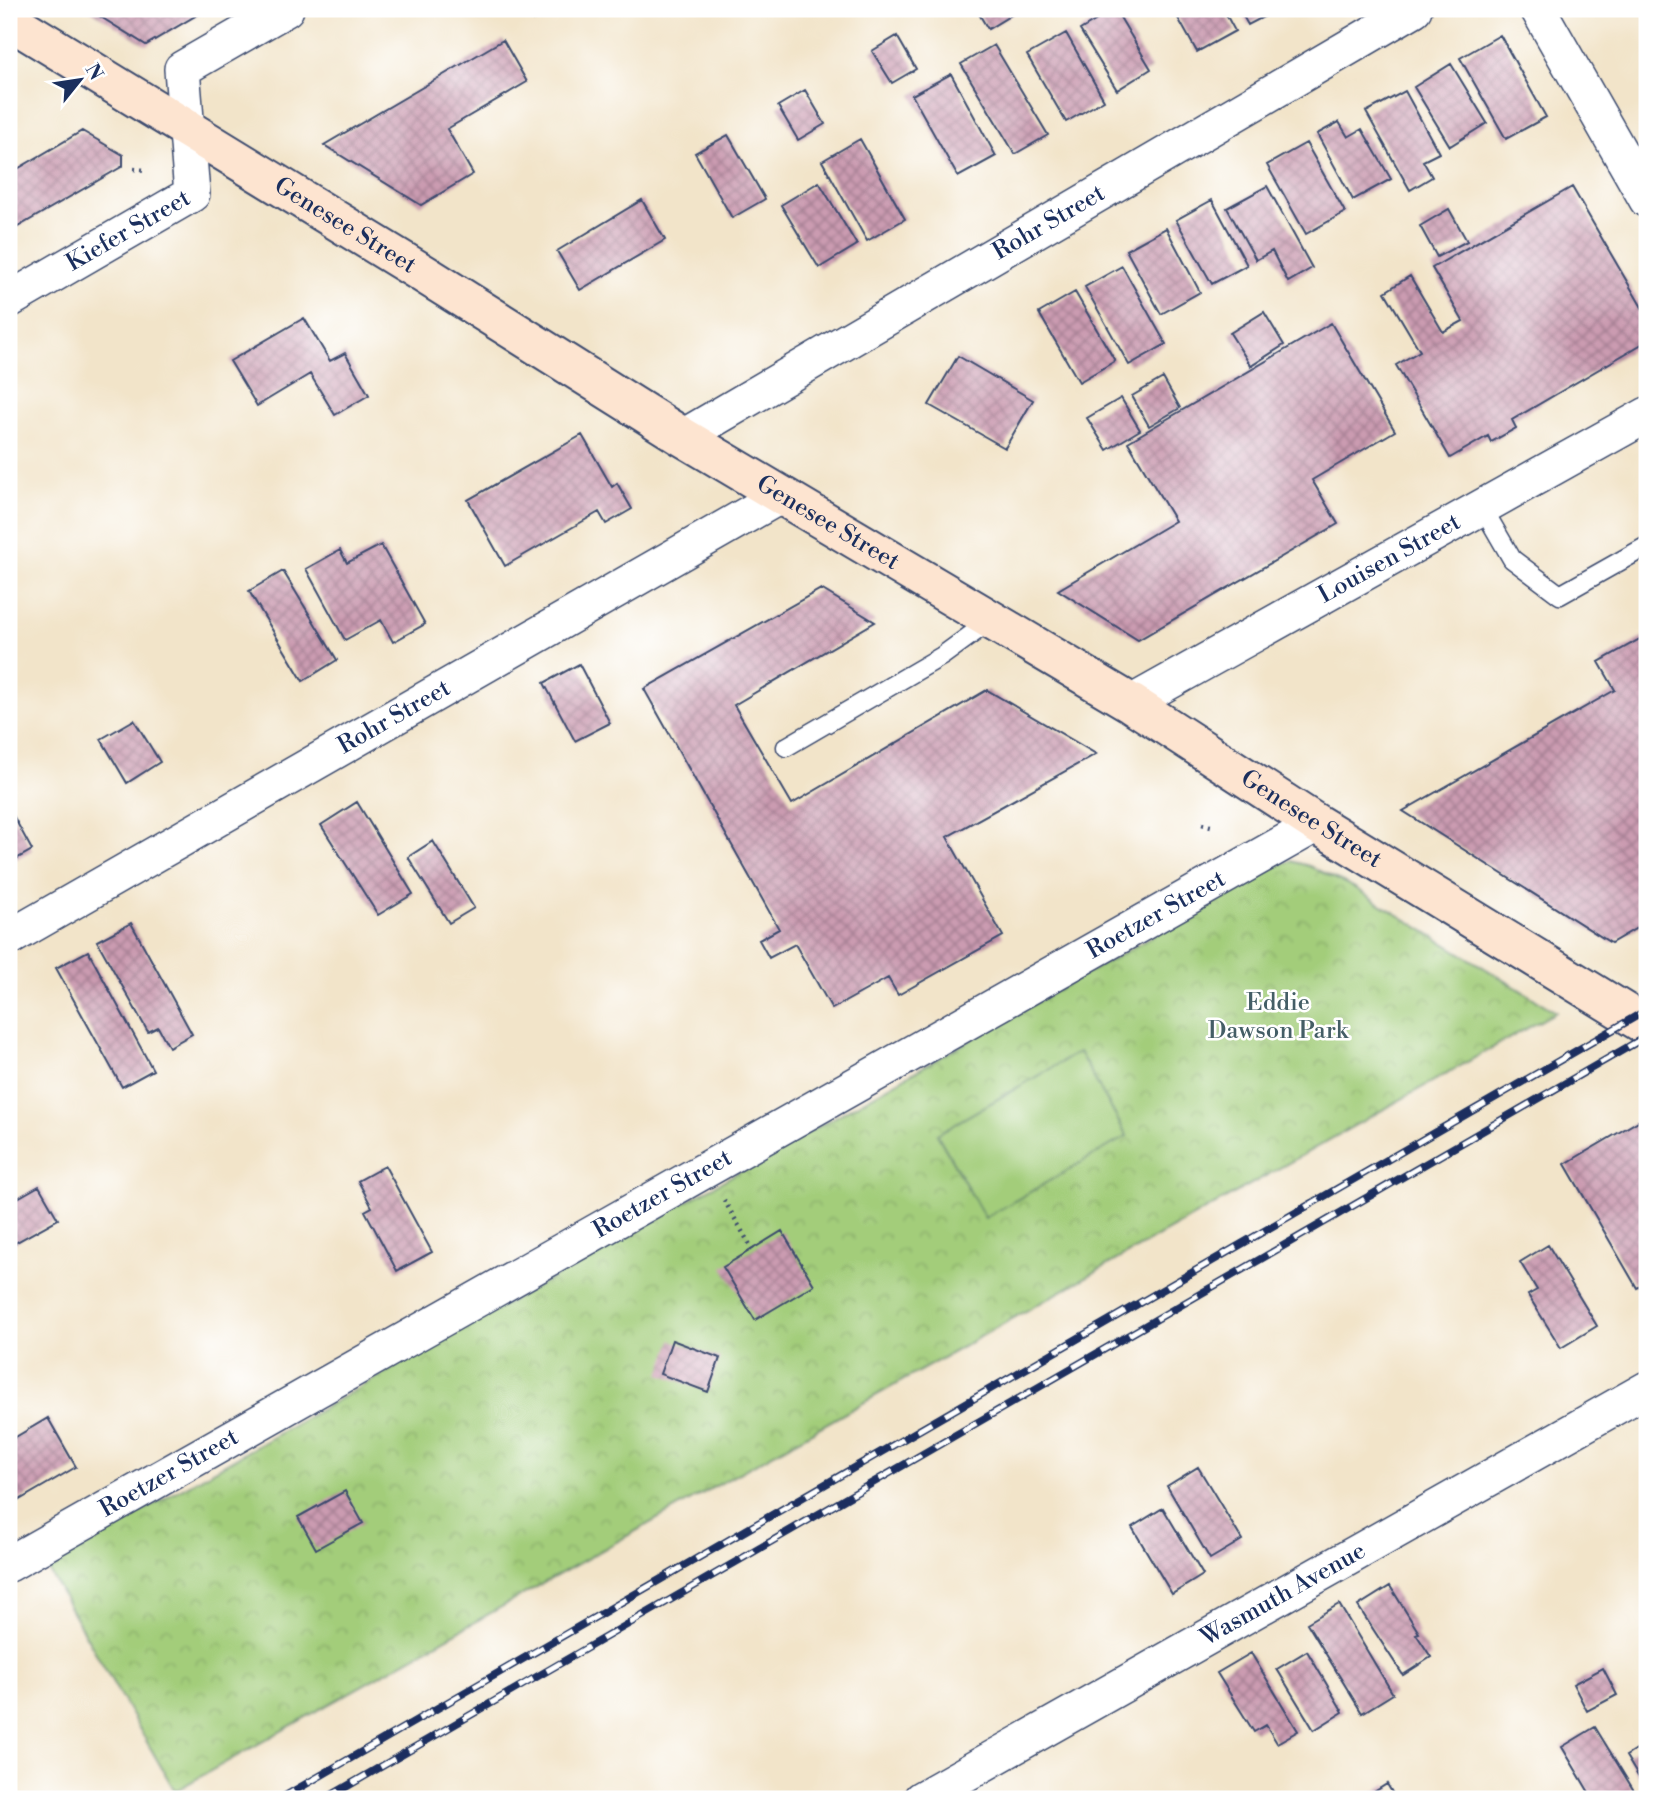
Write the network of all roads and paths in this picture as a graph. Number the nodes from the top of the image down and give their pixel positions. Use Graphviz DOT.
graph roads {
  1 [pos="286,9"];
  2 [pos="1414,9"];
  3 [pos="1538,9"];
  4 [pos="9,20"];
  5 [pos="187,129"];
  6 [pos="134,169"];
  7 [pos="145,170"];
  8 [pos="1647,200"];
  9 [pos="9,300"];
  10 [pos="1647,415"];
  11 [pos="682,437"];
  12 [pos="780,496"];
  13 [pos="1482,507"];
  14 [pos="1647,546"];
  15 [pos="990,621"];
  16 [pos="1131,703"];
  17 [pos="786,747"];
  18 [pos="1202,824"];
  19 [pos="1317,824"];
  20 [pos="1215,827"];
  21 [pos="9,938"];
  22 [pos="1647,1026"];
  23 [pos="707,1168"];
  24 [pos="753,1250"];
  25 [pos="1647,1389"];
  26 [pos="9,1564"];
  27 [pos="921,1799"];
  1 -- 5 [label="street"];
  2 -- 11 [label="street, Rohr Street"];
  3 -- 8 [label="street"];
  4 -- 5 [label="main road, Genesee Street"];
  5 -- 9 [label="street, Kiefer Street"];
  5 -- 11 [label="main road, Genesee Street"];
  6 -- 7 [label="path"];
  10 -- 13 [label="street, Louisen Street"];
  11 -- 12 [label="main road, Genesee Street"];
  12 -- 15 [label="main road, Genesee Street"];
  12 -- 21 [label="street, Rohr Street"];
  13 -- 14 [label="lane"];
  13 -- 16 [label="street, Louisen Street"];
  15 -- 16 [label="main road, Genesee Street"];
  15 -- 17 [label="lane"];
  16 -- 19 [label="main road, Genesee Street"];
  18 -- 20 [label="path"];
  19 -- 22 [label="main road, Genesee Street"];
  19 -- 23 [label="street, Roetzer Street"];
  23 -- 24 [label="path"];
  23 -- 26 [label="street, Roetzer Street"];
  25 -- 27 [label="street, Wasmuth Avenue"];
}
